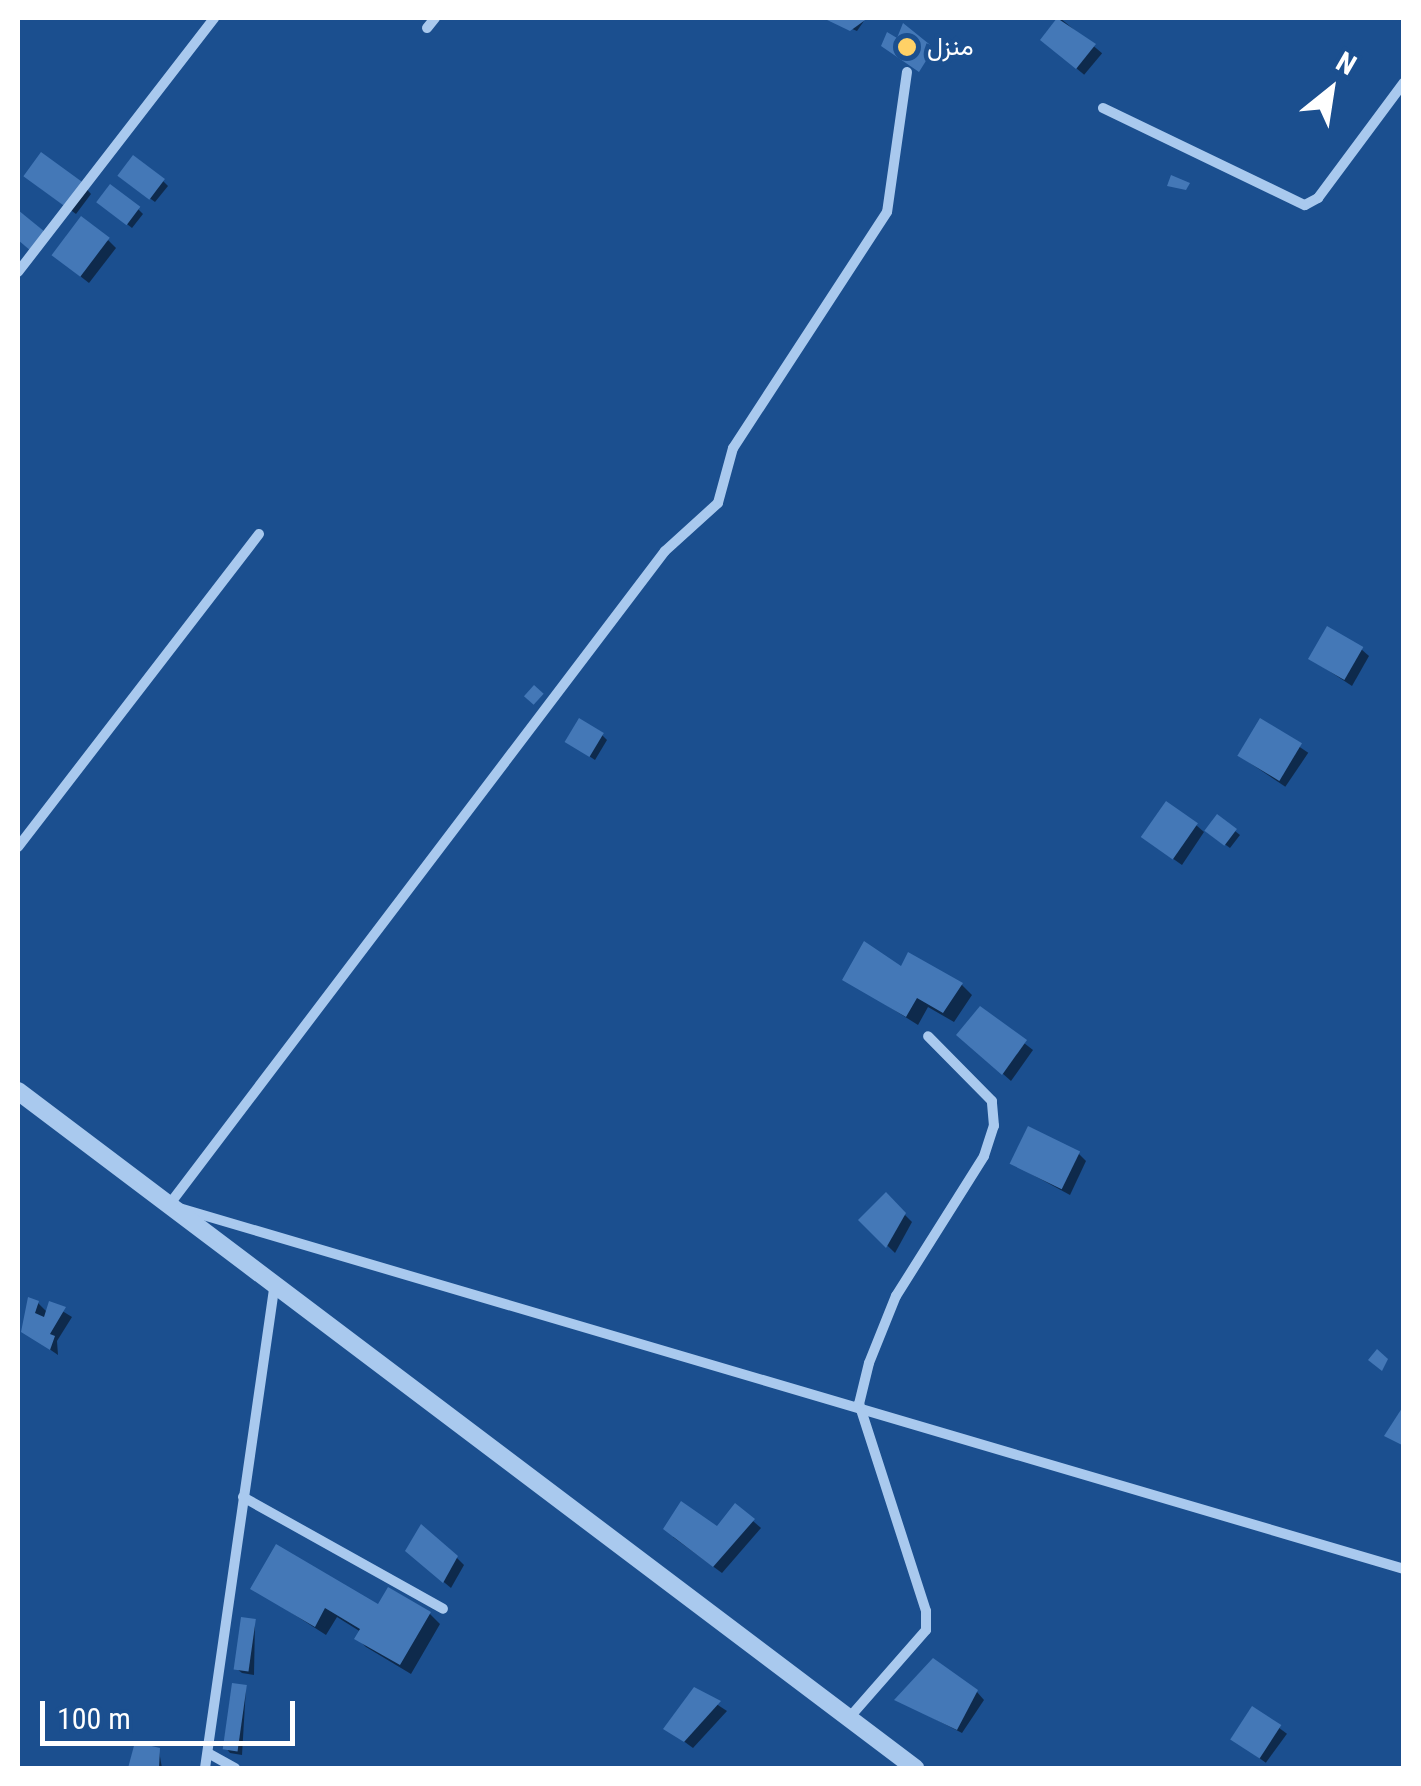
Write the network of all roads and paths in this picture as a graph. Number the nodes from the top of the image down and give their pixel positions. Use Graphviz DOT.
graph roads {
  1 [pos="214,18"];
  2 [pos="436,18"];
  3 [pos="427,28"];
  4 [pos="907,72"];
  5 [pos="1404,82"];
  6 [pos="1103,108"];
  7 [pos="18,272"];
  8 [pos="259,534"];
  9 [pos="18,847"];
  10 [pos="928,1036"];
  11 [pos="18,1090"];
  12 [pos="168,1205"];
  13 [pos="275,1281"];
  14 [pos="860,1404"];
  15 [pos="243,1496"];
  16 [pos="1404,1570"];
  17 [pos="443,1609"];
  18 [pos="848,1718"];
  19 [pos="208,1753"];
  20 [pos="205,1768"];
  21 [pos="235,1768"];
  22 [pos="915,1768"];
  1 -- 7 [label="street"];
  2 -- 3 [label="street"];
  4 -- 12 [label="street"];
  5 -- 6 [label="street"];
  8 -- 9 [label="street"];
  10 -- 14 [label="street"];
  11 -- 12 [label="street"];
  12 -- 13 [label="street"];
  12 -- 14 [label="street"];
  13 -- 15 [label="street"];
  13 -- 18 [label="street"];
  14 -- 16 [label="street"];
  14 -- 18 [label="street"];
  15 -- 17 [label="street"];
  15 -- 19 [label="street"];
  18 -- 22 [label="street"];
  19 -- 20 [label="street"];
  19 -- 21 [label="street"];
}
